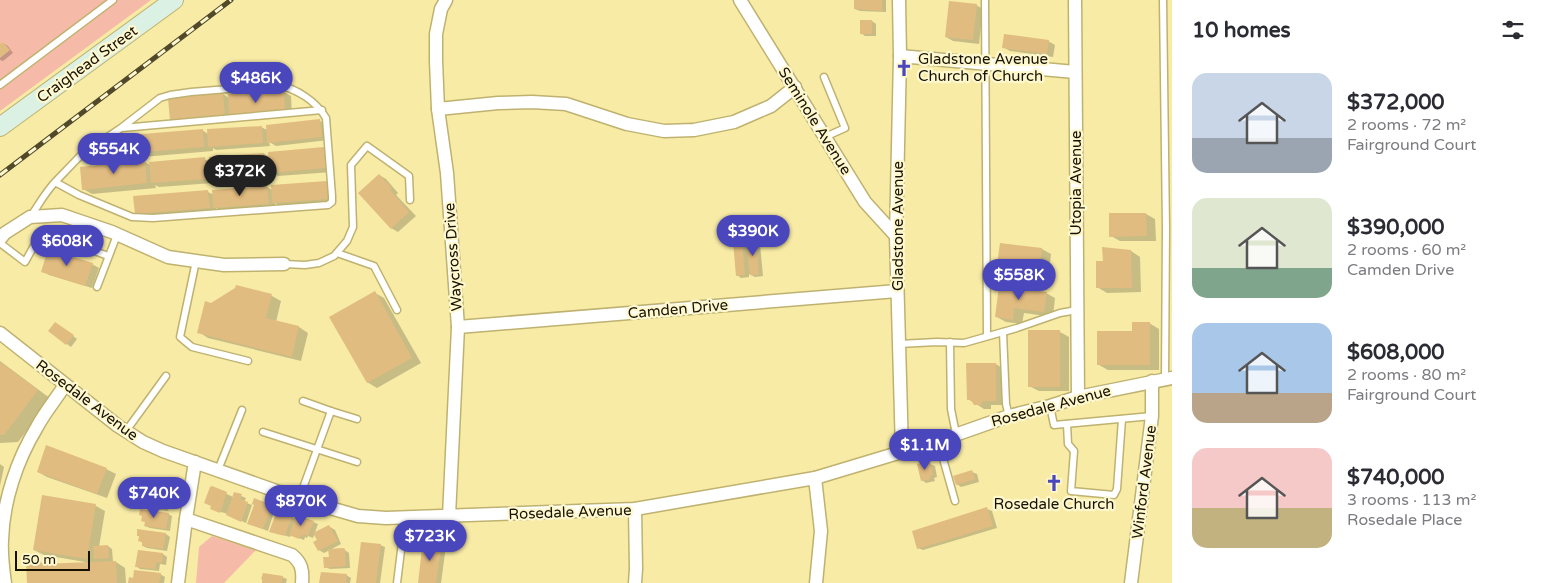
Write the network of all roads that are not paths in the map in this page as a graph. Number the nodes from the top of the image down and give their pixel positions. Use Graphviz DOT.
graph roads {
  1 [pos="113,0"];
  2 [pos="174,0"];
  3 [pos="446,0"];
  4 [pos="740,0"];
  5 [pos="899,0"];
  6 [pos="986,0"];
  7 [pos="1075,0"];
  8 [pos="1163,0"];
  9 [pos="900,56"];
  10 [pos="985,64"];
  11 [pos="1075,72"];
  12 [pos="824,76"];
  13 [pos="0,85"];
  14 [pos="795,87"];
  15 [pos="438,109"];
  16 [pos="322,110"];
  17 [pos="0,127"];
  18 [pos="121,128"];
  19 [pos="825,137"];
  20 [pos="54,182"];
  21 [pos="410,200"];
  22 [pos="30,218"];
  23 [pos="117,235"];
  24 [pos="896,236"];
  25 [pos="0,239"];
  26 [pos="0,244"];
  27 [pos="337,253"];
  28 [pos="108,256"];
  29 [pos="196,261"];
  30 [pos="284,264"];
  31 [pos="97,287"];
  32 [pos="897,292"];
  33 [pos="397,310"];
  34 [pos="1077,310"];
  35 [pos="458,327"];
  36 [pos="1003,332"];
  37 [pos="0,333"];
  38 [pos="987,336"];
  39 [pos="950,342"];
  40 [pos="899,344"];
  41 [pos="248,361"];
  42 [pos="166,376"];
  43 [pos="1163,379"];
  44 [pos="66,385"];
  45 [pos="1078,396"];
  46 [pos="303,401"];
  47 [pos="1050,406"];
  48 [pos="242,410"];
  49 [pos="331,410"];
  50 [pos="1009,416"];
  51 [pos="1152,416"];
  52 [pos="357,420"];
  53 [pos="1122,420"];
  54 [pos="1067,424"];
  55 [pos="126,431"];
  56 [pos="263,432"];
  57 [pos="956,434"];
  58 [pos="938,441"];
  59 [pos="317,450"];
  60 [pos="902,452"];
  61 [pos="195,462"];
  62 [pos="357,462"];
  63 [pos="218,470"];
  64 [pos="814,478"];
  65 [pos="299,499"];
  66 [pos="955,501"];
  67 [pos="635,509"];
  68 [pos="450,516"];
  69 [pos="405,518"];
  70 [pos="186,519"];
  71 [pos="5,583"];
  72 [pos="178,583"];
  73 [pos="302,583"];
  74 [pos="397,583"];
  75 [pos="635,583"];
  76 [pos="816,583"];
  77 [pos="1131,583"];
  1 -- 13 [label="lane"];
  2 -- 17 [label="street, Craighead Street"];
  3 -- 15 [label="street, Waycross Drive"];
  4 -- 14 [label="street, Seminole Avenue"];
  5 -- 9 [label="street, Gladstone Avenue"];
  6 -- 10 [label="lane"];
  7 -- 11 [label="street, Utopia Avenue"];
  8 -- 43 [label="lane"];
  9 -- 10 [label="street"];
  9 -- 24 [label="street, Gladstone Avenue"];
  10 -- 11 [label="street"];
  10 -- 38 [label="lane"];
  11 -- 34 [label="street, Utopia Avenue"];
  12 -- 19 [label="lane"];
  14 -- 15 [label="street"];
  14 -- 19 [label="street, Seminole Avenue"];
  15 -- 35 [label="street, Waycross Drive"];
  16 -- 18 [label="lane"];
  16 -- 18 [label="lane"];
  16 -- 20 [label="lane"];
  18 -- 20 [label="lane"];
  19 -- 24 [label="street, Seminole Avenue"];
  20 -- 22 [label="lane"];
  21 -- 27 [label="lane"];
  22 -- 23 [label="street"];
  22 -- 25 [label="street"];
  23 -- 28 [label="lane"];
  23 -- 29 [label="street"];
  24 -- 32 [label="street, Gladstone Avenue"];
  26 -- 28 [label="lane"];
  27 -- 30 [label="lane"];
  27 -- 33 [label="lane"];
  28 -- 31 [label="lane"];
  29 -- 30 [label="street"];
  29 -- 41 [label="lane"];
  32 -- 35 [label="street, Camden Drive"];
  32 -- 40 [label="street, Gladstone Avenue"];
  34 -- 36 [label="lane"];
  34 -- 45 [label="street, Utopia Avenue"];
  35 -- 68 [label="street, Waycross Drive"];
  36 -- 38 [label="lane"];
  36 -- 50 [label="lane"];
  37 -- 44 [label="street, Rosedale Avenue"];
  38 -- 39 [label="lane"];
  39 -- 40 [label="lane"];
  39 -- 57 [label="lane"];
  40 -- 60 [label="street, Gladstone Avenue"];
  42 -- 55 [label="lane"];
  43 -- 45 [label="street, Rosedale Avenue"];
  43 -- 51 [label="street, Winford Avenue"];
  44 -- 55 [label="street, Rosedale Avenue"];
  44 -- 71 [label="street"];
  45 -- 47 [label="street, Rosedale Avenue"];
  46 -- 49 [label="lane"];
  47 -- 50 [label="street, Rosedale Avenue"];
  47 -- 54 [label="lane"];
  48 -- 63 [label="lane"];
  49 -- 52 [label="lane"];
  49 -- 59 [label="lane"];
  50 -- 57 [label="street, Rosedale Avenue"];
  51 -- 53 [label="lane"];
  51 -- 77 [label="street, Winford Avenue"];
  53 -- 54 [label="lane"];
  53 -- 54 [label="lane"];
  55 -- 61 [label="street, Rosedale Avenue"];
  56 -- 59 [label="lane"];
  57 -- 58 [label="street, Rosedale Avenue"];
  58 -- 60 [label="street, Rosedale Avenue"];
  58 -- 66 [label="lane"];
  59 -- 62 [label="lane"];
  59 -- 65 [label="lane"];
  60 -- 64 [label="street, Rosedale Avenue"];
  61 -- 63 [label="street, Rosedale Avenue"];
  61 -- 70 [label="street"];
  63 -- 65 [label="street, Rosedale Avenue"];
  64 -- 67 [label="street, Rosedale Avenue"];
  64 -- 76 [label="street"];
  65 -- 69 [label="street, Rosedale Avenue"];
  67 -- 68 [label="street, Rosedale Avenue"];
  67 -- 75 [label="street"];
  68 -- 69 [label="street, Rosedale Avenue"];
  69 -- 74 [label="lane"];
  70 -- 72 [label="street"];
  70 -- 73 [label="street"];
}
